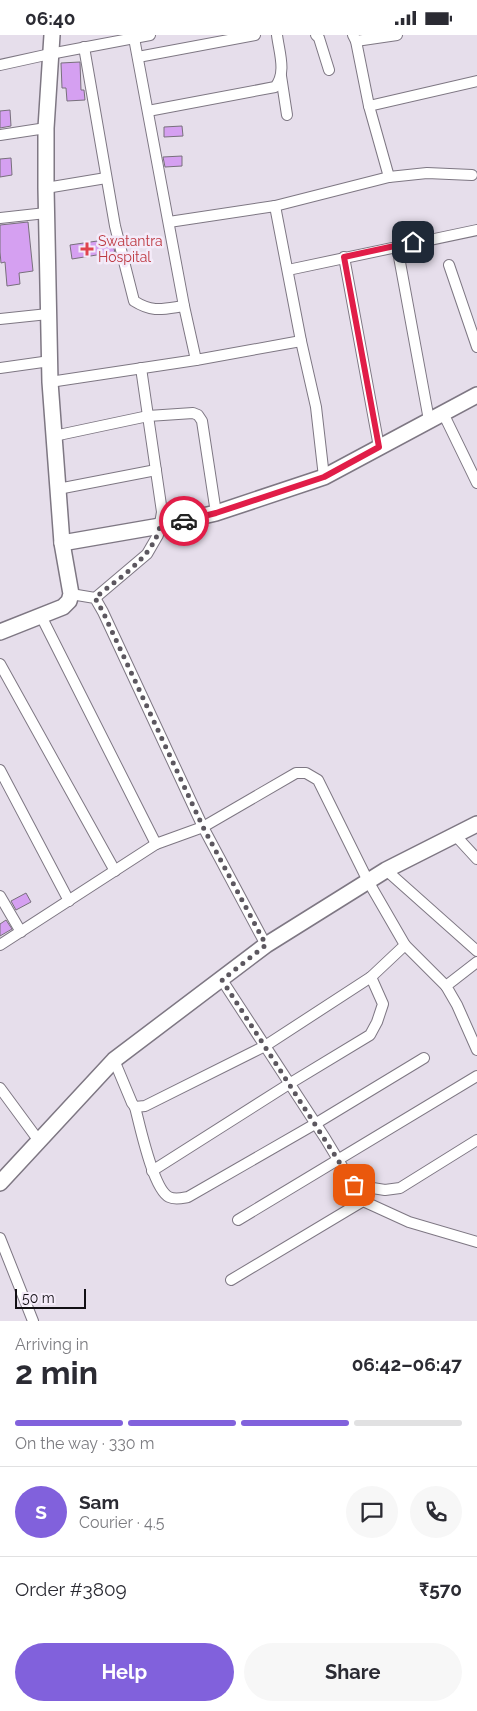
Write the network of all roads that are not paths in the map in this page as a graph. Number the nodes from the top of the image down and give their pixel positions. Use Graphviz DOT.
graph roads {
  1 [pos="52,35"];
  2 [pos="150,35"];
  3 [pos="255,35"];
  4 [pos="277,35"];
  5 [pos="316,35"];
  6 [pos="398,35"];
  7 [pos="354,38"];
  8 [pos="84,47"];
  9 [pos="136,47"];
  10 [pos="50,54"];
  11 [pos="0,65"];
  12 [pos="329,70"];
  13 [pos="281,76"];
  14 [pos="477,81"];
  15 [pos="369,107"];
  16 [pos="148,111"];
  17 [pos="287,115"];
  18 [pos="46,128"];
  19 [pos="0,135"];
  20 [pos="472,175"];
  21 [pos="389,177"];
  22 [pos="106,178"];
  23 [pos="46,188"];
  24 [pos="275,205"];
  25 [pos="46,213"];
  26 [pos="0,217"];
  27 [pos="169,222"];
  28 [pos="477,230"];
  29 [pos="397,246"];
  30 [pos="344,257"];
  31 [pos="449,265"];
  32 [pos="288,270"];
  33 [pos="184,306"];
  34 [pos="48,314"];
  35 [pos="0,319"];
  36 [pos="300,341"];
  37 [pos="477,347"];
  38 [pos="196,360"];
  39 [pos="0,368"];
  40 [pos="141,368"];
  41 [pos="50,371"];
  42 [pos="477,396"];
  43 [pos="443,413"];
  44 [pos="148,416"];
  45 [pos="429,420"];
  46 [pos="54,436"];
  47 [pos="379,447"];
  48 [pos="156,470"];
  49 [pos="324,477"];
  50 [pos="477,483"];
  51 [pos="58,489"];
  52 [pos="216,513"];
  53 [pos="160,526"];
  54 [pos="62,543"];
  55 [pos="70,595"];
  56 [pos="95,598"];
  57 [pos="41,616"];
  58 [pos="0,632"];
  59 [pos="0,664"];
  60 [pos="0,770"];
  61 [pos="477,824"];
  62 [pos="203,827"];
  63 [pos="455,835"];
  64 [pos="156,844"];
  65 [pos="477,859"];
  66 [pos="386,870"];
  67 [pos="115,871"];
  68 [pos="368,881"];
  69 [pos="0,896"];
  70 [pos="69,901"];
  71 [pos="21,932"];
  72 [pos="0,945"];
  73 [pos="266,945"];
  74 [pos="404,945"];
  75 [pos="477,951"];
  76 [pos="477,961"];
  77 [pos="371,977"];
  78 [pos="222,980"];
  79 [pos="446,986"];
  80 [pos="265,1046"];
  81 [pos="477,1050"];
  82 [pos="424,1058"];
  83 [pos="114,1061"];
  84 [pos="477,1076"];
  85 [pos="289,1084"];
  86 [pos="0,1088"];
  87 [pos="135,1107"];
  88 [pos="316,1124"];
  89 [pos="477,1140"];
  90 [pos="39,1141"];
  91 [pos="339,1161"];
  92 [pos="152,1171"];
  93 [pos="2,1177"];
  94 [pos="354,1185"];
  95 [pos="363,1201"];
  96 [pos="238,1220"];
  97 [pos="0,1237"];
  98 [pos="477,1242"];
  99 [pos="231,1280"];
  100 [pos="33,1321"];
  1 -- 10 [label="street"];
  2 -- 9 [label="street"];
  3 -- 9 [label="street"];
  4 -- 13 [label="street"];
  5 -- 12 [label="street"];
  6 -- 7 [label="street"];
  7 -- 15 [label="street"];
  8 -- 9 [label="street"];
  8 -- 10 [label="street"];
  8 -- 22 [label="street"];
  9 -- 16 [label="street"];
  10 -- 11 [label="street"];
  10 -- 18 [label="street"];
  13 -- 16 [label="street"];
  13 -- 17 [label="street"];
  14 -- 15 [label="street"];
  15 -- 21 [label="street"];
  16 -- 27 [label="street"];
  18 -- 19 [label="street"];
  18 -- 23 [label="street"];
  20 -- 21 [label="street"];
  21 -- 24 [label="street"];
  22 -- 23 [label="street"];
  22 -- 33 [label="street"];
  23 -- 25 [label="street"];
  24 -- 27 [label="street"];
  24 -- 32 [label="street"];
  25 -- 26 [label="street"];
  25 -- 34 [label="street"];
  27 -- 33 [label="street"];
  28 -- 29 [label="street"];
  29 -- 30 [label="street"];
  29 -- 45 [label="street"];
  30 -- 32 [label="street"];
  30 -- 47 [label="street"];
  31 -- 37 [label="street"];
  32 -- 36 [label="street"];
  33 -- 38 [label="street"];
  34 -- 35 [label="street"];
  34 -- 41 [label="street"];
  36 -- 38 [label="street"];
  36 -- 49 [label="street"];
  38 -- 40 [label="street"];
  39 -- 41 [label="street"];
  40 -- 41 [label="street"];
  40 -- 44 [label="street"];
  41 -- 46 [label="street"];
  42 -- 43 [label="street"];
  43 -- 45 [label="street"];
  43 -- 50 [label="street"];
  44 -- 46 [label="street"];
  44 -- 48 [label="street"];
  44 -- 52 [label="street"];
  45 -- 47 [label="street"];
  46 -- 51 [label="street"];
  47 -- 49 [label="street"];
  48 -- 51 [label="street"];
  48 -- 53 [label="street"];
  49 -- 52 [label="street"];
  51 -- 54 [label="street"];
  52 -- 53 [label="street"];
  53 -- 54 [label="street"];
  53 -- 56 [label="street"];
  54 -- 55 [label="street"];
  55 -- 56 [label="street"];
  55 -- 57 [label="street"];
  56 -- 62 [label="street"];
  57 -- 58 [label="street"];
  57 -- 64 [label="street"];
  59 -- 67 [label="street"];
  60 -- 70 [label="street"];
  61 -- 63 [label="street"];
  62 -- 64 [label="street"];
  62 -- 68 [label="street"];
  62 -- 73 [label="street"];
  63 -- 65 [label="street"];
  63 -- 66 [label="street"];
  64 -- 67 [label="street"];
  66 -- 68 [label="street"];
  66 -- 75 [label="street"];
  67 -- 70 [label="street"];
  68 -- 73 [label="street"];
  68 -- 74 [label="street"];
  69 -- 71 [label="street"];
  70 -- 71 [label="street"];
  71 -- 72 [label="street"];
  73 -- 78 [label="street"];
  74 -- 77 [label="street"];
  74 -- 79 [label="street"];
  76 -- 79 [label="street"];
  77 -- 80 [label="street"];
  77 -- 85 [label="street"];
  78 -- 80 [label="street"];
  78 -- 83 [label="street"];
  79 -- 81 [label="street"];
  80 -- 85 [label="street"];
  80 -- 87 [label="street"];
  82 -- 88 [label="street"];
  83 -- 87 [label="street"];
  83 -- 90 [label="street"];
  84 -- 91 [label="street"];
  85 -- 88 [label="street"];
  85 -- 92 [label="street"];
  86 -- 90 [label="street"];
  87 -- 92 [label="street"];
  88 -- 91 [label="street"];
  88 -- 92 [label="street"];
  89 -- 94 [label="street"];
  90 -- 93 [label="street"];
  91 -- 94 [label="street"];
  91 -- 96 [label="street"];
  94 -- 95 [label="street"];
  95 -- 98 [label="street"];
  95 -- 99 [label="street"];
  97 -- 100 [label="street"];
}
